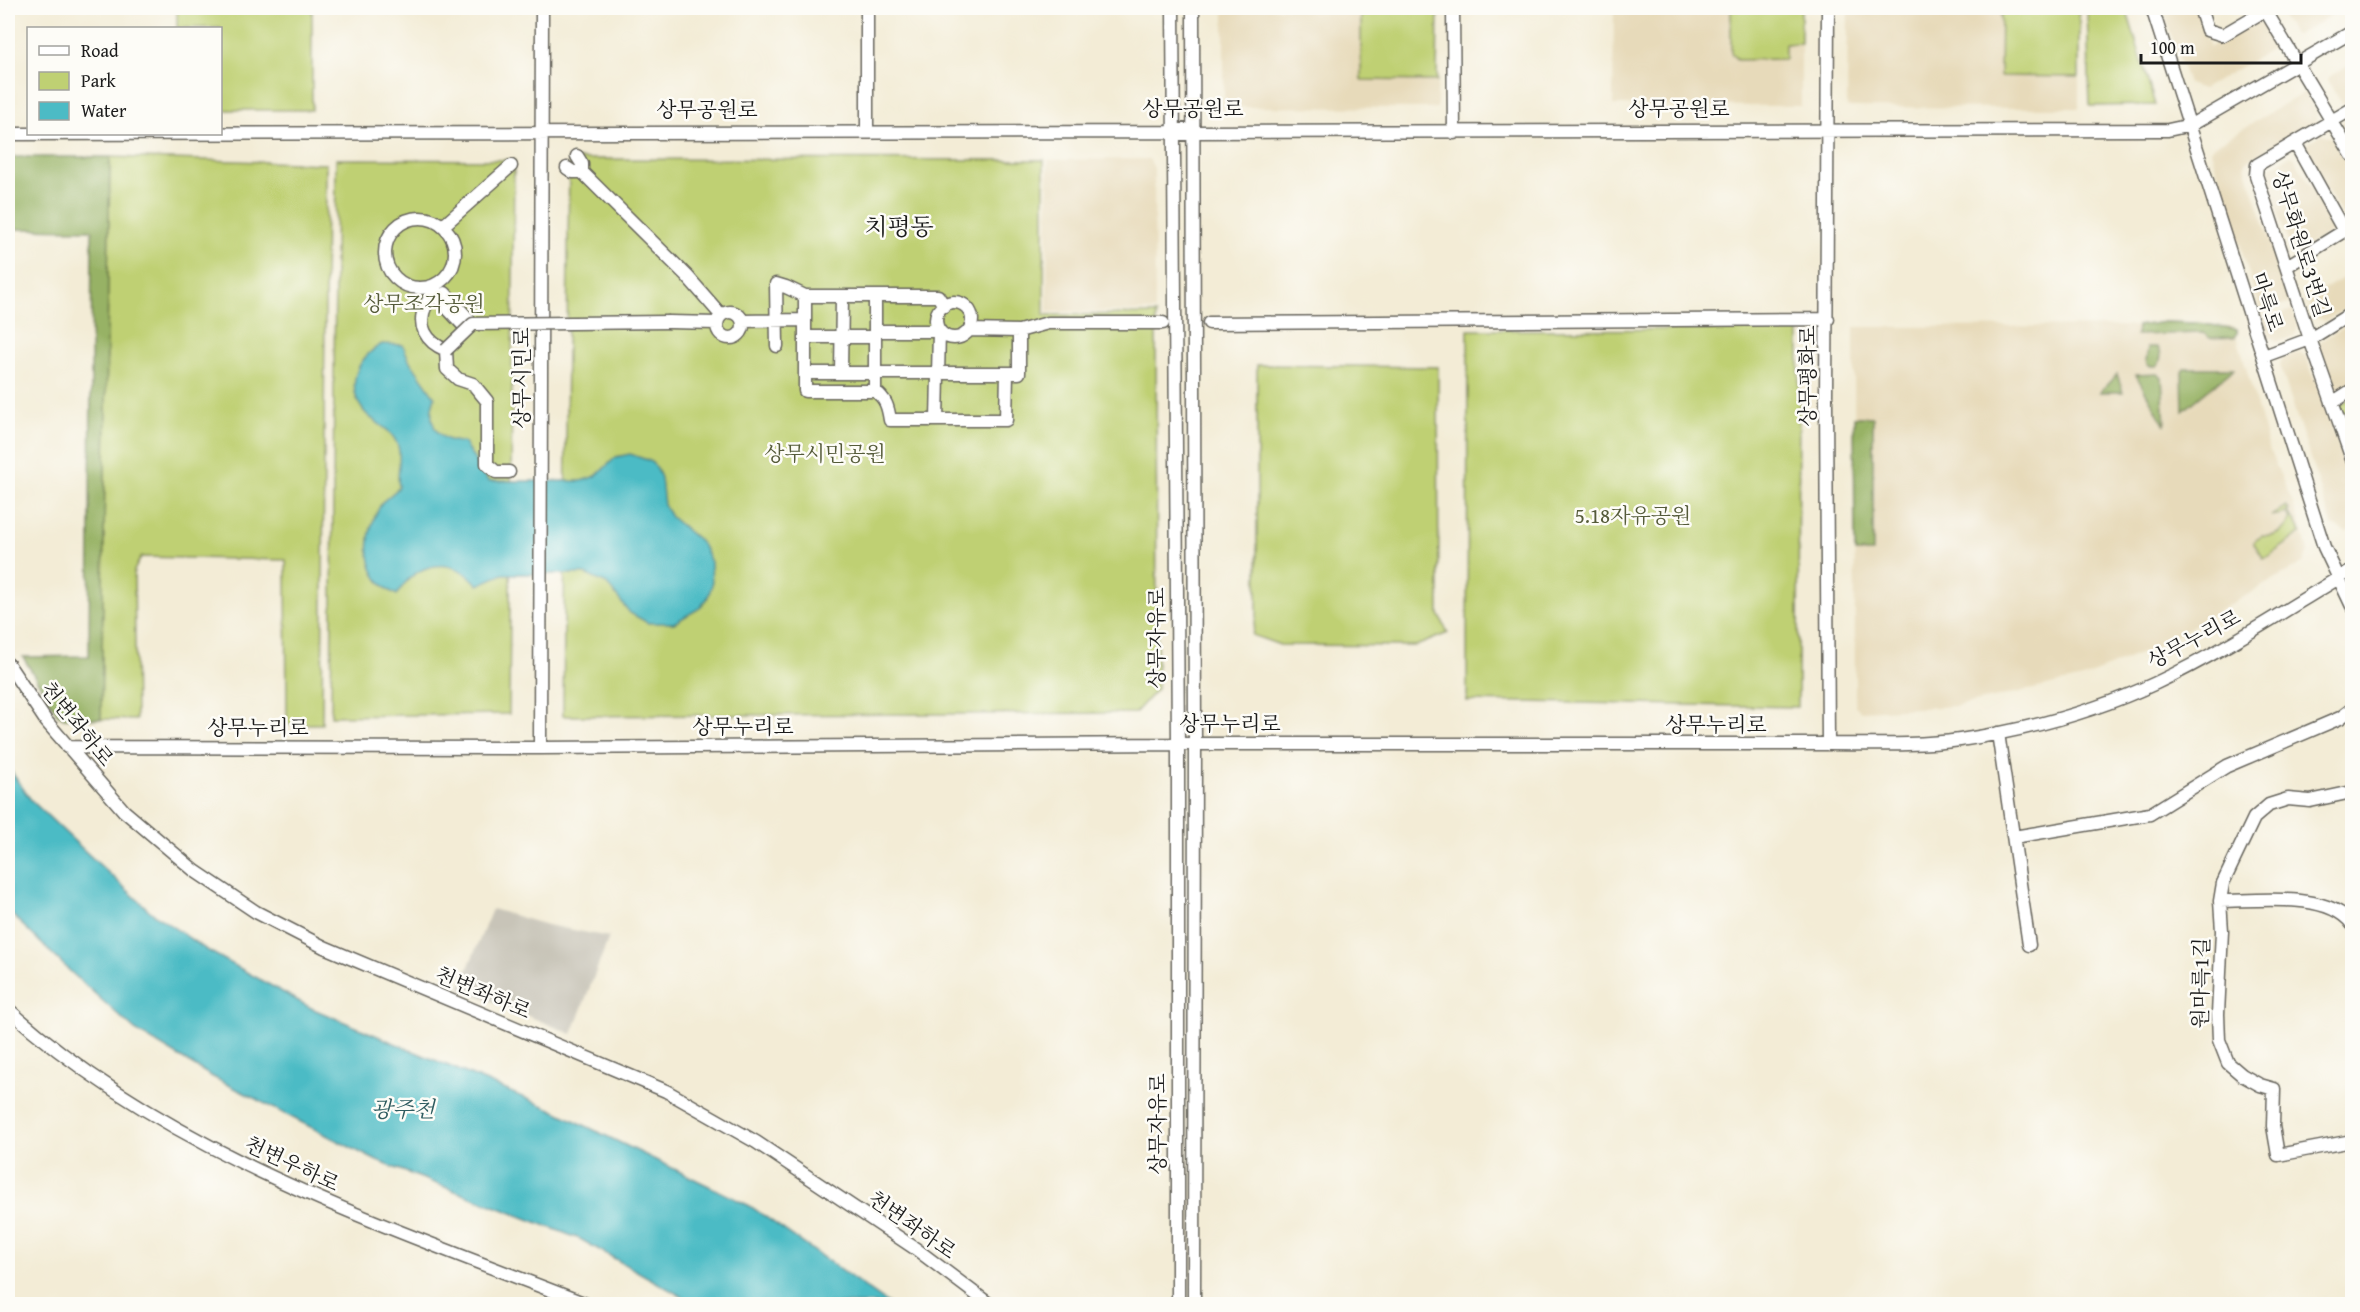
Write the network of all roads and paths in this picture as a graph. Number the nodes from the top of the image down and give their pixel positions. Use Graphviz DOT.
graph roads {
  1 [pos="542,8"];
  2 [pos="867,8"];
  3 [pos="1173,8"];
  4 [pos="1193,8"];
  5 [pos="1453,8"];
  6 [pos="1828,8"];
  7 [pos="2152,8"];
  8 [pos="2200,8"];
  9 [pos="2266,8"];
  10 [pos="2352,32"];
  11 [pos="2299,65"];
  12 [pos="2352,110"];
  13 [pos="2332,121"];
  14 [pos="2191,126"];
  15 [pos="1828,130"];
  16 [pos="867,132"];
  17 [pos="1174,132"];
  18 [pos="1193,132"];
  19 [pos="1454,133"];
  20 [pos="8,134"];
  21 [pos="27,134"];
  22 [pos="222,134"];
  23 [pos="542,134"];
  24 [pos="2295,143"];
  25 [pos="2352,155"];
  26 [pos="577,156"];
  27 [pos="511,166"];
  28 [pos="567,168"];
  29 [pos="582,172"];
  30 [pos="443,226"];
  31 [pos="2348,229"];
  32 [pos="2287,266"];
  33 [pos="435,289"];
  34 [pos="805,296"];
  35 [pos="842,296"];
  36 [pos="875,296"];
  37 [pos="944,306"];
  38 [pos="2352,313"];
  39 [pos="719,319"];
  40 [pos="1828,319"];
  41 [pos="805,320"];
  42 [pos="743,321"];
  43 [pos="776,321"];
  44 [pos="466,323"];
  45 [pos="1163,323"];
  46 [pos="1209,323"];
  47 [pos="939,330"];
  48 [pos="969,330"];
  49 [pos="1019,331"];
  50 [pos="875,334"];
  51 [pos="805,337"];
  52 [pos="842,337"];
  53 [pos="2310,339"];
  54 [pos="777,346"];
  55 [pos="443,349"];
  56 [pos="2264,356"];
  57 [pos="805,373"];
  58 [pos="841,373"];
  59 [pos="875,373"];
  60 [pos="937,373"];
  61 [pos="1007,373"];
  62 [pos="2352,390"];
  63 [pos="875,391"];
  64 [pos="2332,403"];
  65 [pos="937,420"];
  66 [pos="2352,459"];
  67 [pos="508,472"];
  68 [pos="2352,570"];
  69 [pos="2339,578"];
  70 [pos="2352,606"];
  71 [pos="8,664"];
  72 [pos="2352,709"];
  73 [pos="1998,733"];
  74 [pos="1178,744"];
  75 [pos="1195,744"];
  76 [pos="1828,744"];
  77 [pos="67,747"];
  78 [pos="540,748"];
  79 [pos="2352,792"];
  80 [pos="2014,837"];
  81 [pos="2220,901"];
  82 [pos="2352,924"];
  83 [pos="2029,945"];
  84 [pos="8,1009"];
  85 [pos="2352,1141"];
  86 [pos="586,1305"];
  87 [pos="989,1305"];
  88 [pos="1178,1305"];
  89 [pos="1194,1305"];
  1 -- 23 [label="street, 상무시민로"];
  2 -- 16 [label="street"];
  3 -- 17 [label="street, 상무자유로"];
  4 -- 18 [label="street, 상무자유로"];
  5 -- 19 [label="street"];
  6 -- 15 [label="street, 상무평화로"];
  7 -- 14 [label="street, 마륵로"];
  8 -- 9 [label="street"];
  9 -- 11 [label="street"];
  10 -- 11 [label="street, 상무공원로"];
  11 -- 13 [label="street"];
  11 -- 14 [label="street, 상무공원로"];
  12 -- 13 [label="street"];
  13 -- 24 [label="street"];
  13 -- 25 [label="street"];
  14 -- 15 [label="street, 상무공원로"];
  14 -- 56 [label="street, 마륵로"];
  15 -- 19 [label="street, 상무공원로"];
  15 -- 40 [label="street, 상무평화로"];
  16 -- 17 [label="street, 상무공원로"];
  16 -- 23 [label="street, 상무공원로"];
  17 -- 18 [label="main road, 상무공원로"];
  17 -- 74 [label="street, 상무자유로"];
  18 -- 19 [label="street, 상무공원로"];
  18 -- 75 [label="street, 상무자유로"];
  20 -- 21 [label="street, 상무공원로"];
  22 -- 23 [label="street, 상무공원로"];
  23 -- 78 [label="street, 상무시민로"];
  24 -- 31 [label="street"];
  24 -- 32 [label="street, 상무화원로3번길"];
  26 -- 29 [label="street"];
  27 -- 30 [label="street"];
  28 -- 29 [label="street"];
  29 -- 39 [label="street"];
  30 -- 33 [label="street"];
  30 -- 33 [label="street"];
  31 -- 32 [label="street"];
  32 -- 53 [label="street, 상무화원로3번길"];
  33 -- 44 [label="street"];
  33 -- 55 [label="street"];
  34 -- 35 [label="street"];
  34 -- 41 [label="street"];
  34 -- 43 [label="street"];
  35 -- 36 [label="street"];
  35 -- 52 [label="street"];
  36 -- 37 [label="street"];
  36 -- 50 [label="street"];
  37 -- 47 [label="street"];
  37 -- 48 [label="street"];
  38 -- 53 [label="street"];
  39 -- 42 [label="street"];
  39 -- 42 [label="street"];
  39 -- 44 [label="street, bridge"];
  40 -- 46 [label="street"];
  40 -- 76 [label="street, 상무평화로"];
  41 -- 43 [label="street"];
  41 -- 51 [label="street"];
  42 -- 43 [label="street"];
  43 -- 54 [label="street"];
  44 -- 55 [label="street, bridge"];
  45 -- 49 [label="street"];
  47 -- 48 [label="street"];
  47 -- 50 [label="street"];
  47 -- 60 [label="street"];
  48 -- 49 [label="street"];
  49 -- 61 [label="street"];
  50 -- 52 [label="street"];
  50 -- 59 [label="street"];
  51 -- 52 [label="street"];
  51 -- 57 [label="street"];
  52 -- 58 [label="street"];
  53 -- 56 [label="street"];
  53 -- 64 [label="street, 상무화원로3번길"];
  55 -- 67 [label="street"];
  56 -- 69 [label="street, 마륵로"];
  57 -- 58 [label="street"];
  57 -- 63 [label="street"];
  58 -- 59 [label="street"];
  59 -- 60 [label="street"];
  59 -- 63 [label="street"];
  60 -- 61 [label="street"];
  60 -- 65 [label="street"];
  61 -- 65 [label="street"];
  62 -- 64 [label="street"];
  63 -- 65 [label="street"];
  64 -- 66 [label="street, 상무화원로3번길"];
  68 -- 69 [label="street, 상무누리로"];
  69 -- 70 [label="street, 마륵로"];
  69 -- 73 [label="street, 상무누리로"];
  71 -- 77 [label="street, 천변좌하로"];
  72 -- 80 [label="street"];
  73 -- 76 [label="street, 상무누리로"];
  73 -- 80 [label="street"];
  74 -- 75 [label="street, 상무누리로"];
  74 -- 78 [label="street, 상무누리로"];
  74 -- 88 [label="street, 상무자유로"];
  75 -- 76 [label="street, 상무누리로"];
  75 -- 89 [label="street, 상무자유로"];
  77 -- 78 [label="street, 상무누리로"];
  77 -- 87 [label="street, 천변좌하로"];
  79 -- 81 [label="street, 원마륵1길"];
  80 -- 83 [label="street"];
  81 -- 82 [label="street"];
  81 -- 85 [label="street, 원마륵1길"];
  84 -- 86 [label="street, 천변우하로"];
}
